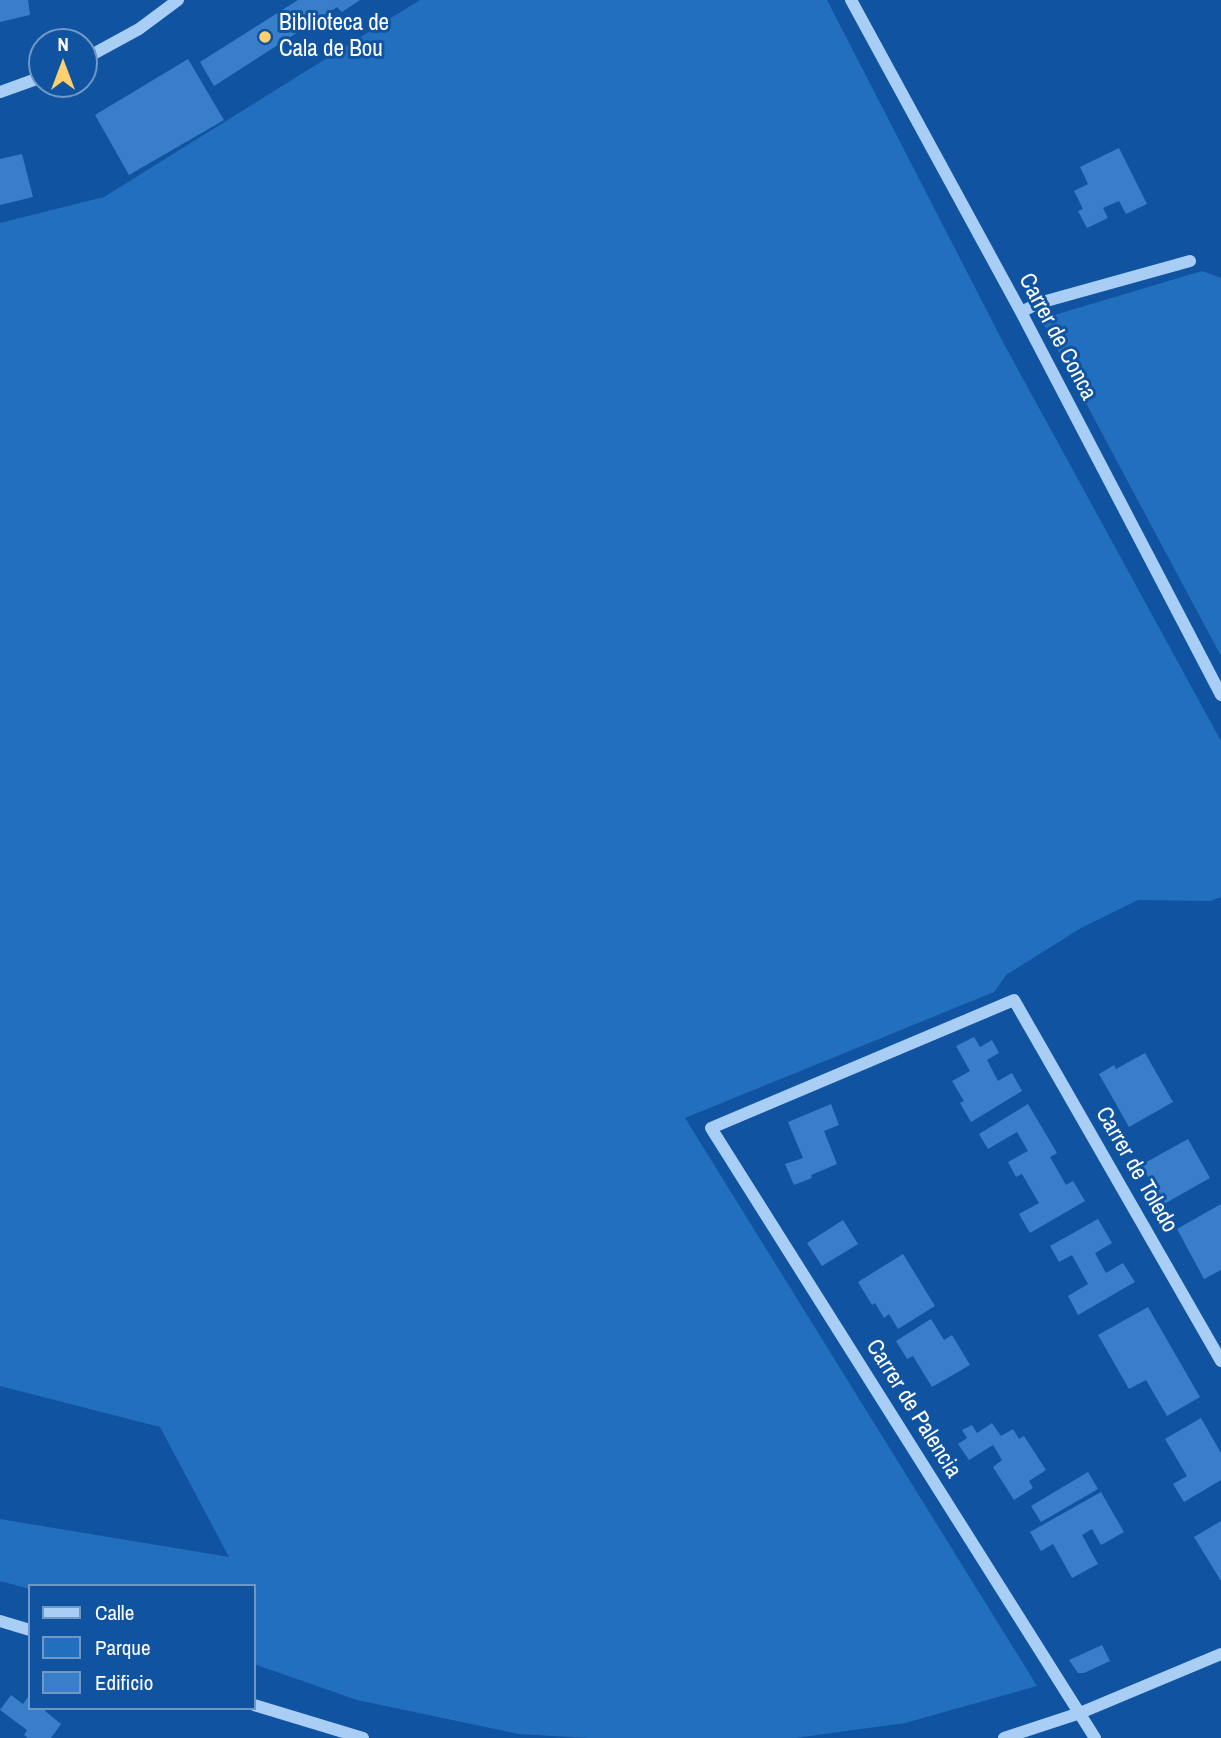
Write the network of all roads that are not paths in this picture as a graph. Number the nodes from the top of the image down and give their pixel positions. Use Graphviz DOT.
graph roads {
  1 [pos="178,0"];
  2 [pos="851,0"];
  3 [pos="98,51"];
  4 [pos="28,82"];
  5 [pos="0,92"];
  6 [pos="1190,261"];
  7 [pos="1021,312"];
  8 [pos="1221,695"];
  9 [pos="1014,1000"];
  10 [pos="1221,1361"];
  11 [pos="0,1621"];
  12 [pos="28,1629"];
  13 [pos="1221,1654"];
  14 [pos="256,1706"];
  15 [pos="1080,1713"];
  16 [pos="363,1738"];
  17 [pos="1004,1738"];
  18 [pos="1095,1738"];
  1 -- 3 [label="street"];
  2 -- 7 [label="street, Carrer de Conca"];
  4 -- 5 [label="street"];
  6 -- 7 [label="street"];
  7 -- 8 [label="street, Carrer de Conca"];
  9 -- 10 [label="street, Carrer de Toledo"];
  9 -- 15 [label="street, Carrer de Palencia"];
  11 -- 12 [label="street"];
  13 -- 15 [label="street"];
  14 -- 16 [label="street"];
  15 -- 17 [label="street"];
  15 -- 18 [label="street, Carrer de Palencia"];
}
